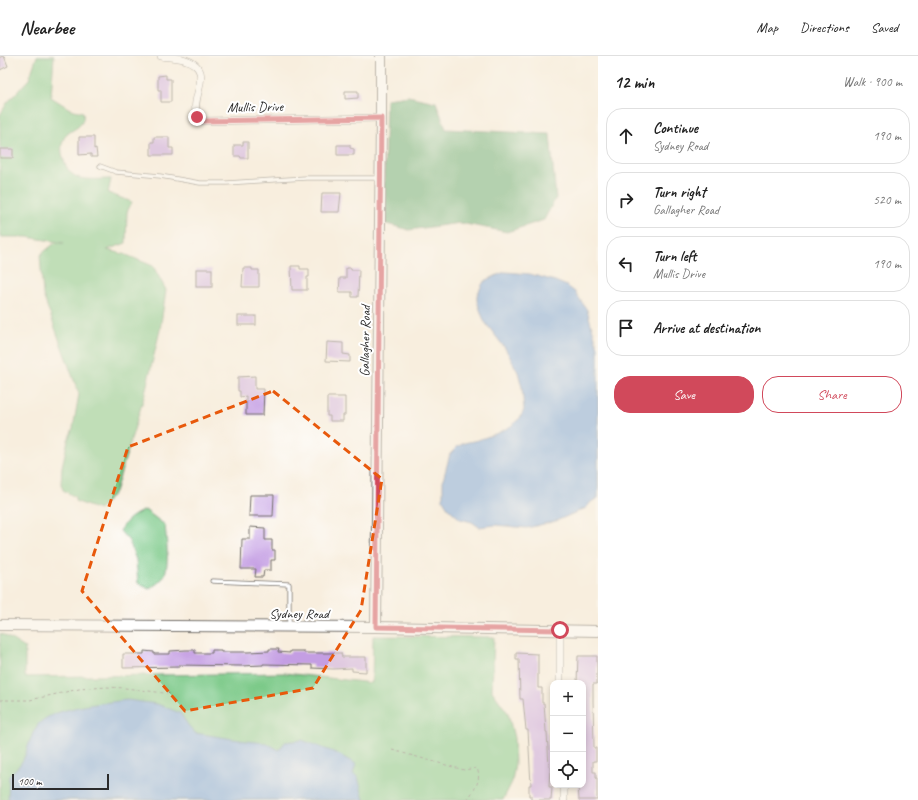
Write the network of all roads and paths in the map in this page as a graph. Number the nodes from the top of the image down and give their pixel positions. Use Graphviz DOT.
graph roads {
  1 [pos="161,56"];
  2 [pos="381,56"];
  3 [pos="381,118"];
  4 [pos="100,166"];
  5 [pos="380,178"];
  6 [pos="212,581"];
  7 [pos="0,625"];
  8 [pos="288,627"];
  9 [pos="376,627"];
  10 [pos="560,630"];
  11 [pos="598,631"];
  12 [pos="560,680"];
  13 [pos="172,694"];
  14 [pos="0,700"];
  15 [pos="392,750"];
  16 [pos="564,788"];
  17 [pos="467,800"];
  18 [pos="564,800"];
  1 -- 3 [label="street, Mullis Drive"];
  2 -- 3 [label="street, Gallagher Road"];
  3 -- 5 [label="street, Gallagher Road"];
  4 -- 5 [label="lane"];
  5 -- 9 [label="street, Gallagher Road"];
  6 -- 8 [label="lane"];
  7 -- 8 [label="street, Sydney Road"];
  8 -- 9 [label="street, Sydney Road"];
  9 -- 10 [label="street, Sydney Road"];
  10 -- 11 [label="street, Sydney Road"];
  10 -- 12 [label="street"];
  13 -- 14 [label="path"];
  15 -- 17 [label="path"];
  16 -- 18 [label="street"];
}
